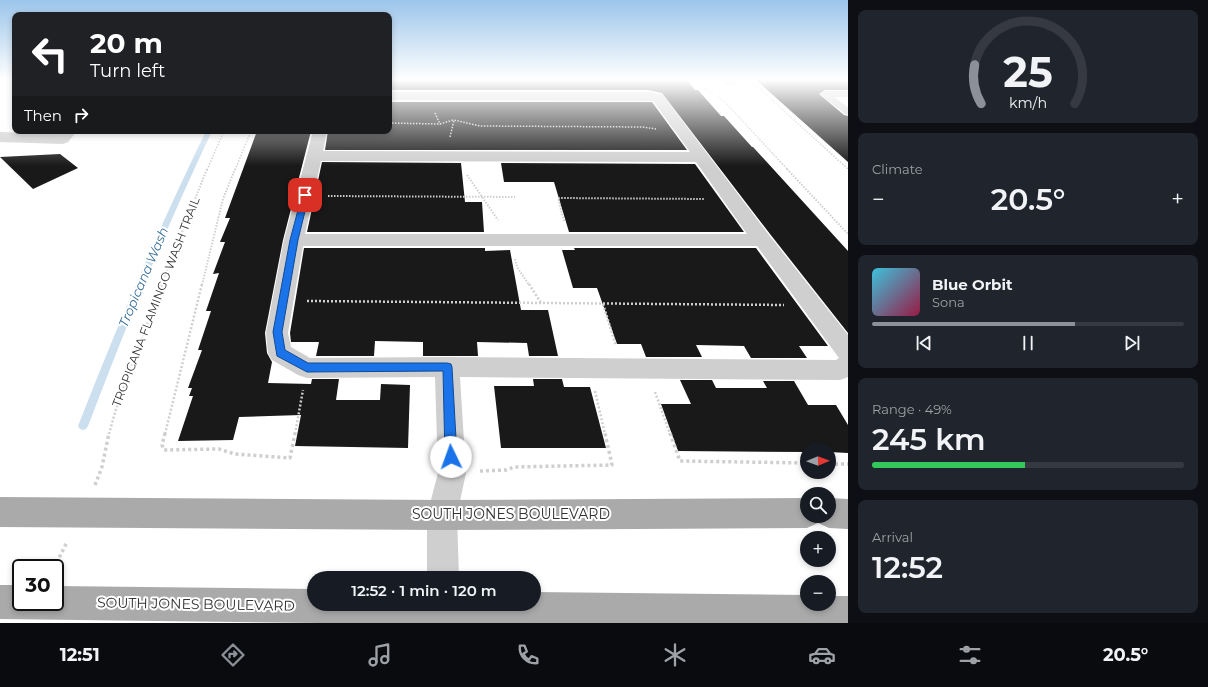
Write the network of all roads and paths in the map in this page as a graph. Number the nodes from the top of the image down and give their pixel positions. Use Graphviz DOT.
graph roads {
  1 [pos="665,108"];
  2 [pos="731,108"];
  3 [pos="781,108"];
  4 [pos="392,124"];
  5 [pos="440,124"];
  6 [pos="223,134"];
  7 [pos="250,134"];
  8 [pos="319,134"];
  9 [pos="67,135"];
  10 [pos="0,137"];
  11 [pos="315,156"];
  12 [pos="701,157"];
  13 [pos="848,169"];
  14 [pos="727,193"];
  15 [pos="305,195"];
  16 [pos="515,197"];
  17 [pos="848,234"];
  18 [pos="294,240"];
  19 [pos="569,240"];
  20 [pos="762,240"];
  21 [pos="285,289"];
  22 [pos="603,304"];
  23 [pos="812,306"];
  24 [pos="848,352"];
  25 [pos="848,365"];
  26 [pos="447,367"];
  27 [pos="307,368"];
  28 [pos="622,368"];
  29 [pos="800,464"];
  30 [pos="836,464"];
  31 [pos="848,464"];
  32 [pos="452,472"];
  33 [pos="99,476"];
  34 [pos="0,512"];
  35 [pos="800,513"];
  36 [pos="836,513"];
  37 [pos="848,514"];
  38 [pos="442,515"];
  39 [pos="65,547"];
  40 [pos="59,559"];
  41 [pos="443,571"];
  42 [pos="0,602"];
  43 [pos="307,603"];
  44 [pos="541,605"];
  45 [pos="848,613"];
  1 -- 12 [label="street"];
  2 -- 17 [label="path"];
  3 -- 13 [label="path"];
  4 -- 5 [label="path"];
  6 -- 33 [label="path, TROPICANA FLAMINGO WASH TRAIL"];
  7 -- 27 [label="path"];
  8 -- 11 [label="street"];
  9 -- 10 [label="street"];
  11 -- 12 [label="street"];
  11 -- 15 [label="street"];
  12 -- 14 [label="street"];
  14 -- 19 [label="path"];
  14 -- 20 [label="street"];
  15 -- 16 [label="path"];
  15 -- 18 [label="street"];
  18 -- 19 [label="street"];
  18 -- 21 [label="street"];
  19 -- 20 [label="street"];
  20 -- 23 [label="street"];
  21 -- 22 [label="path"];
  21 -- 27 [label="street"];
  22 -- 23 [label="path"];
  22 -- 28 [label="path"];
  23 -- 24 [label="street"];
  25 -- 28 [label="street"];
  26 -- 27 [label="street"];
  26 -- 28 [label="street"];
  26 -- 32 [label="street"];
  28 -- 29 [label="path"];
  28 -- 32 [label="path"];
  30 -- 31 [label="path"];
  32 -- 38 [label="street"];
  34 -- 38 [label="main road, SOUTH JONES BOULEVARD"];
  35 -- 38 [label="main road, SOUTH JONES BOULEVARD"];
  36 -- 37 [label="main road"];
  38 -- 41 [label="street"];
  39 -- 40 [label="path"];
  42 -- 43 [label="main road, SOUTH JONES BOULEVARD"];
  44 -- 45 [label="main road, SOUTH JONES BOULEVARD"];
}
